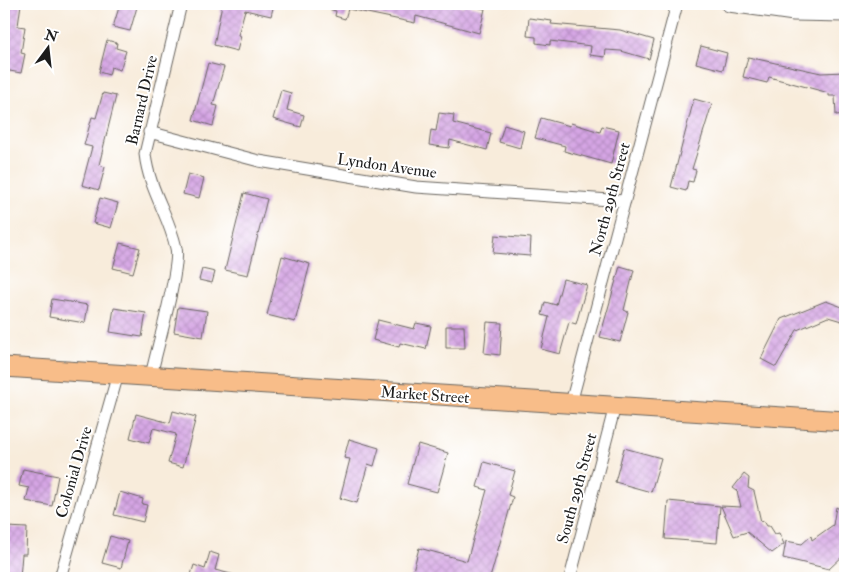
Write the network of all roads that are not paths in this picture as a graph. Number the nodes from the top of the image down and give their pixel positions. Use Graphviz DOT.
graph roads {
  1 [pos="181,4"];
  2 [pos="676,4"];
  3 [pos="729,4"];
  4 [pos="845,14"];
  5 [pos="150,132"];
  6 [pos="625,201"];
  7 [pos="4,367"];
  8 [pos="118,374"];
  9 [pos="151,376"];
  10 [pos="571,403"];
  11 [pos="615,406"];
  12 [pos="845,421"];
  13 [pos="60,578"];
  14 [pos="570,578"];
  1 -- 5 [label="street, Barnard Drive"];
  2 -- 6 [label="street, North 29th Street"];
  3 -- 4 [label="street"];
  5 -- 6 [label="street, Lyndon Avenue"];
  5 -- 9 [label="street, Barnard Drive"];
  6 -- 10 [label="street, North 29th Street"];
  7 -- 8 [label="main road, Market Street"];
  8 -- 9 [label="main road, Market Street"];
  8 -- 13 [label="street, Colonial Drive"];
  9 -- 10 [label="main road, Market Street"];
  10 -- 11 [label="main road, Market Street"];
  11 -- 12 [label="main road, Market Street"];
  11 -- 14 [label="street, South 29th Street"];
}
